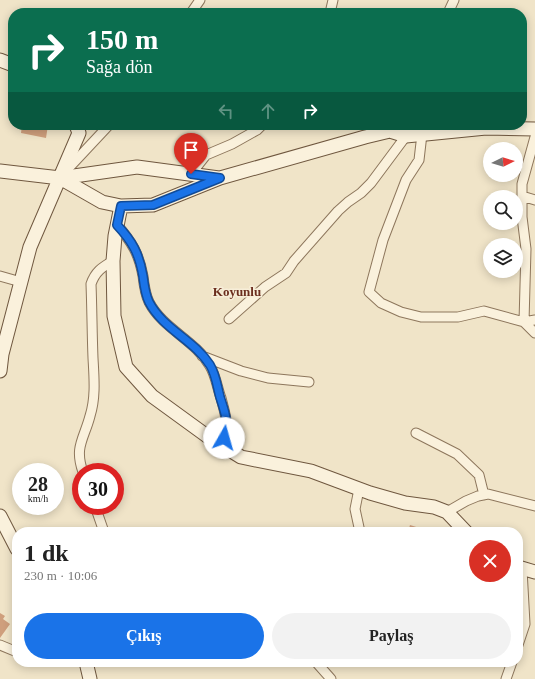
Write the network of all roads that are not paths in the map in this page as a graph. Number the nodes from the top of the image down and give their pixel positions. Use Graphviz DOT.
graph roads {
  1 [pos="78,130"];
  2 [pos="104,130"];
  3 [pos="257,130"];
  4 [pos="385,130"];
  5 [pos="395,130"];
  6 [pos="465,130"];
  7 [pos="422,134"];
  8 [pos="406,136"];
  9 [pos="535,137"];
  10 [pos="0,172"];
  11 [pos="191,174"];
  12 [pos="60,178"];
  13 [pos="220,178"];
  14 [pos="522,190"];
  15 [pos="523,196"];
  16 [pos="535,200"];
  17 [pos="121,206"];
  18 [pos="523,220"];
  19 [pos="117,225"];
  20 [pos="531,248"];
  21 [pos="113,261"];
  22 [pos="0,276"];
  23 [pos="21,282"];
  24 [pos="228,319"];
  25 [pos="535,320"];
  26 [pos="524,322"];
  27 [pos="535,334"];
  28 [pos="201,355"];
  29 [pos="0,371"];
  30 [pos="309,382"];
  31 [pos="416,433"];
  32 [pos="221,445"];
  33 [pos="80,463"];
  34 [pos="359,489"];
  35 [pos="484,495"];
  36 [pos="535,506"];
  37 [pos="447,512"];
  38 [pos="98,515"];
  39 [pos="0,516"];
  40 [pos="102,527"];
  41 [pos="359,527"];
  42 [pos="461,527"];
  43 [pos="12,539"];
  44 [pos="523,569"];
  45 [pos="535,572"];
  46 [pos="523,602"];
  47 [pos="523,630"];
  48 [pos="0,645"];
  49 [pos="12,650"];
  50 [pos="87,667"];
  51 [pos="320,667"];
  52 [pos="510,667"];
  53 [pos="90,679"];
  54 [pos="331,679"];
  55 [pos="506,679"];
  1 -- 12 [label="street"];
  2 -- 12 [label="street"];
  3 -- 11 [label="street"];
  4 -- 13 [label="street"];
  5 -- 8 [label="street"];
  6 -- 7 [label="street"];
  7 -- 8 [label="street"];
  7 -- 26 [label="street"];
  8 -- 24 [label="street"];
  9 -- 14 [label="street"];
  10 -- 12 [label="street"];
  11 -- 12 [label="street"];
  11 -- 13 [label="street"];
  12 -- 17 [label="street"];
  12 -- 23 [label="street"];
  13 -- 17 [label="street"];
  15 -- 16 [label="street"];
  17 -- 19 [label="street"];
  18 -- 20 [label="street"];
  19 -- 21 [label="street"];
  19 -- 28 [label="street"];
  20 -- 26 [label="street"];
  21 -- 32 [label="street"];
  21 -- 33 [label="street"];
  22 -- 23 [label="street"];
  23 -- 29 [label="street"];
  25 -- 26 [label="street"];
  26 -- 27 [label="street"];
  28 -- 30 [label="street"];
  28 -- 32 [label="street"];
  31 -- 35 [label="street"];
  32 -- 34 [label="street"];
  34 -- 37 [label="street"];
  34 -- 41 [label="street"];
  35 -- 36 [label="street"];
  35 -- 37 [label="street"];
  37 -- 42 [label="street"];
  38 -- 40 [label="street"];
  39 -- 43 [label="street"];
  44 -- 45 [label="street"];
  46 -- 47 [label="street"];
  48 -- 49 [label="street"];
  50 -- 53 [label="street"];
  51 -- 54 [label="street"];
  52 -- 55 [label="street"];
}
